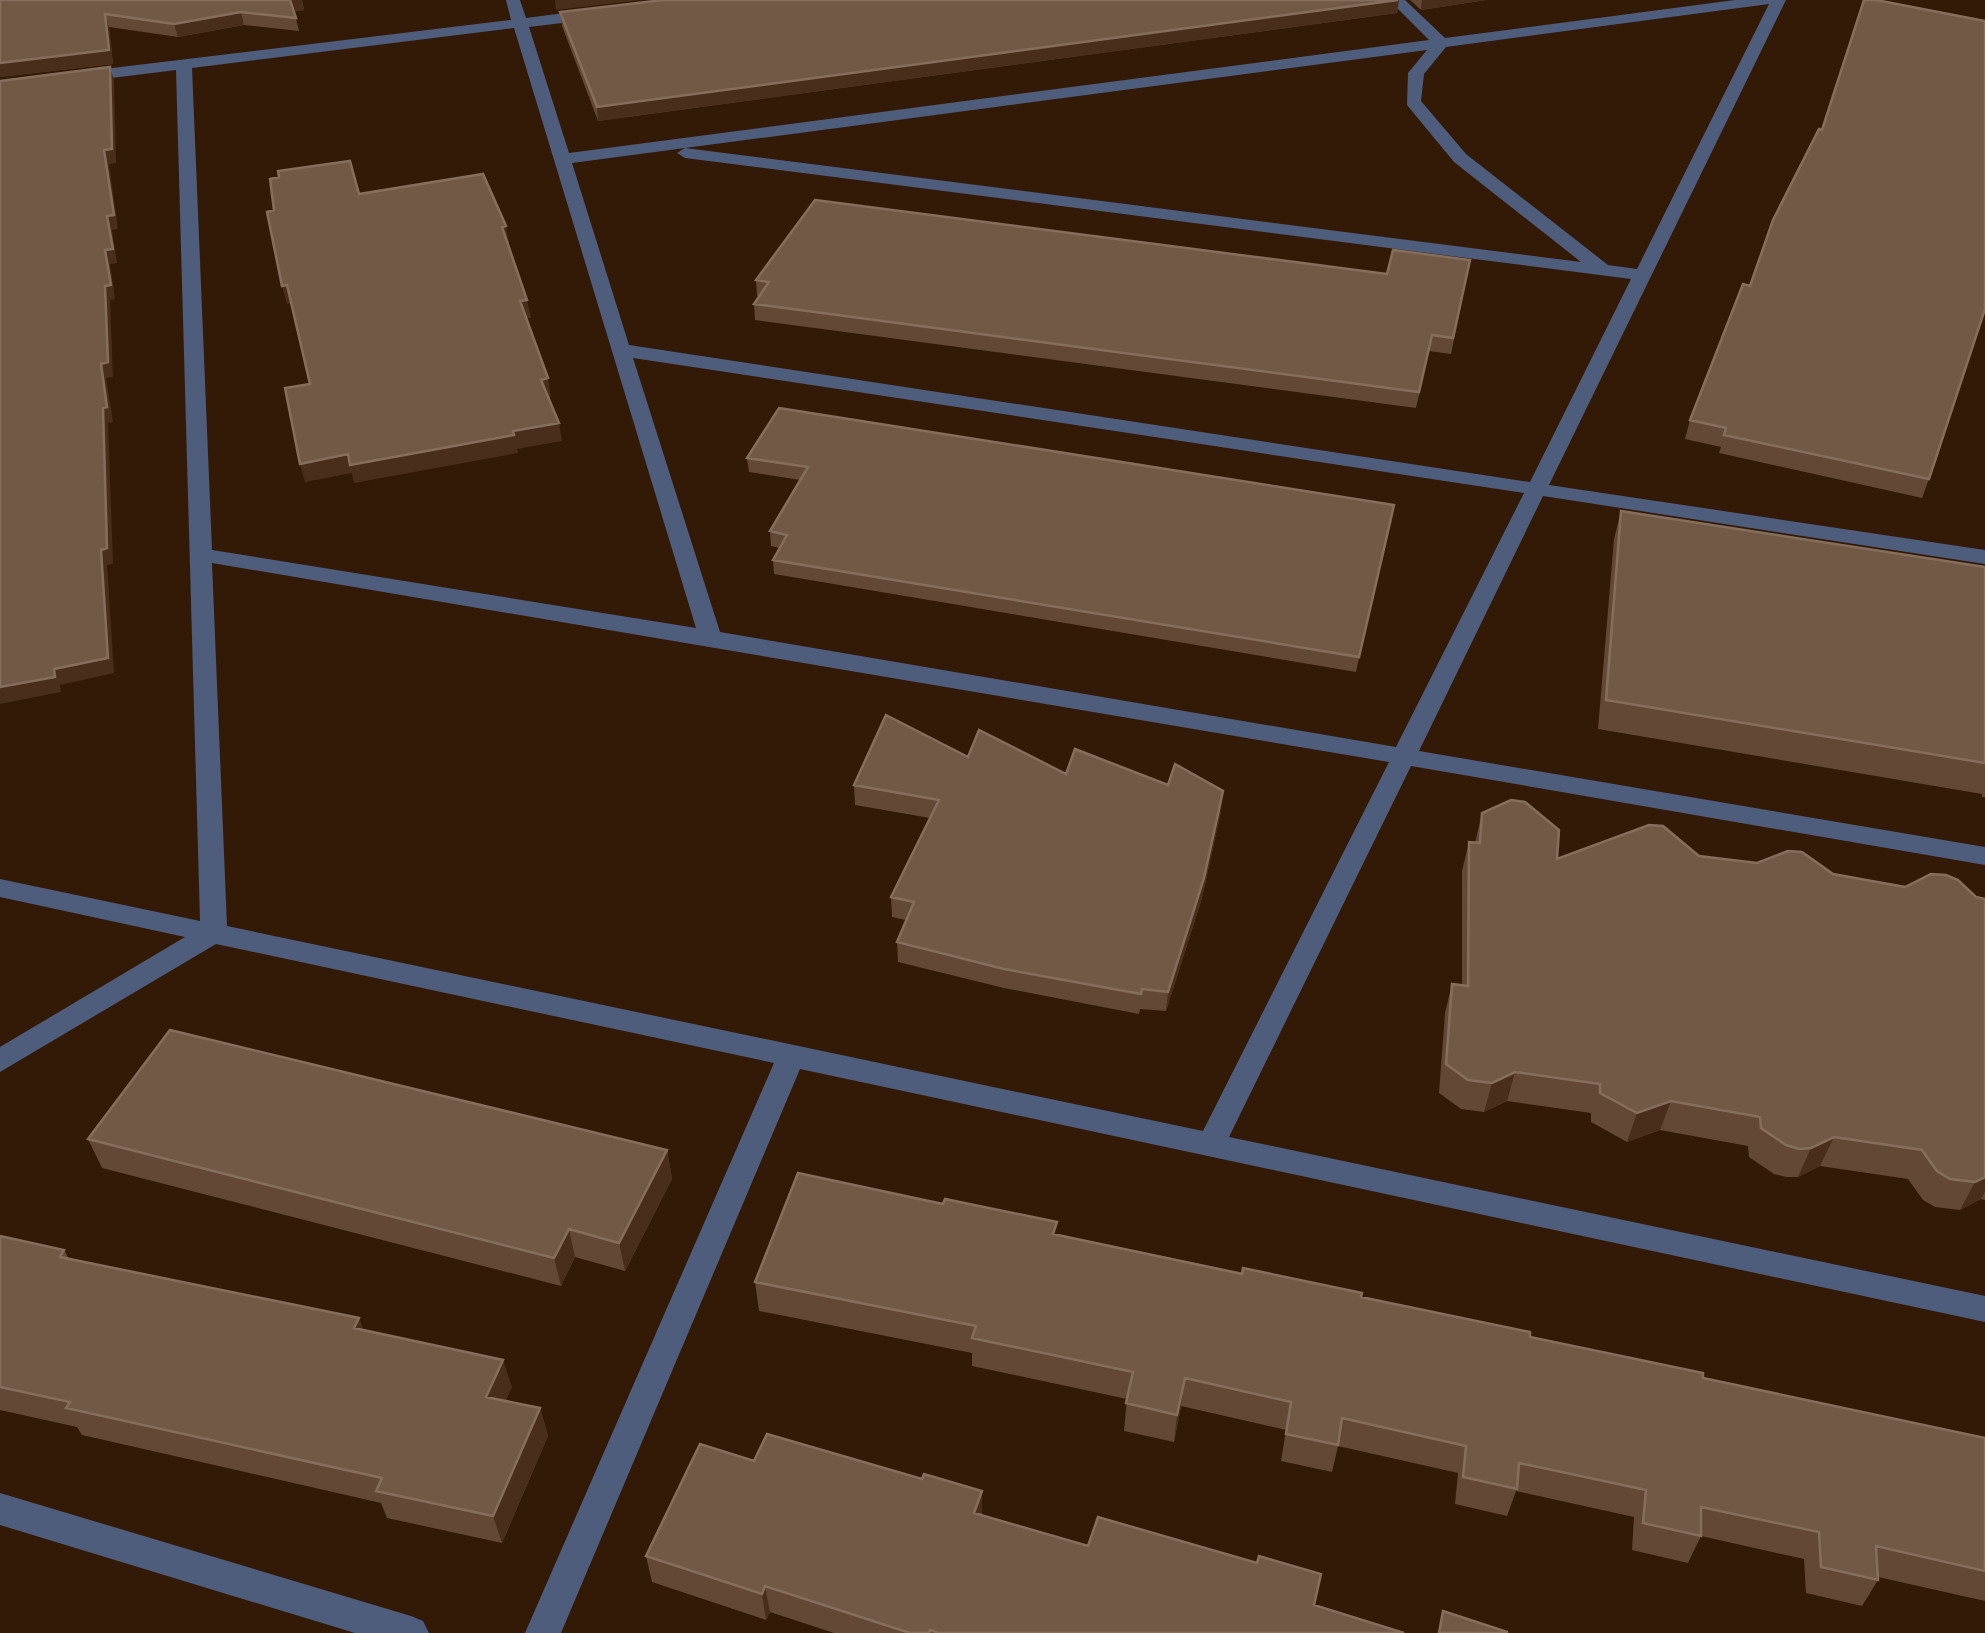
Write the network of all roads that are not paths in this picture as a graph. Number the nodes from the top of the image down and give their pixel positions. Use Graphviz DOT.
graph roads {
  1 [pos="513,0"];
  2 [pos="1396,0"];
  3 [pos="1769,0"];
  4 [pos="1779,0"];
  5 [pos="615,12"];
  6 [pos="520,23"];
  7 [pos="1441,43"];
  8 [pos="184,64"];
  9 [pos="55,80"];
  10 [pos="648,148"];
  11 [pos="562,159"];
  12 [pos="1603,270"];
  13 [pos="1642,275"];
  14 [pos="621,350"];
  15 [pos="1536,489"];
  16 [pos="201,555"];
  17 [pos="1985,556"];
  18 [pos="710,638"];
  19 [pos="1404,757"];
  20 [pos="1985,856"];
  21 [pos="0,888"];
  22 [pos="214,932"];
  23 [pos="792,1056"];
  24 [pos="0,1061"];
  25 [pos="1211,1145"];
  26 [pos="1985,1309"];
  27 [pos="0,1509"];
  28 [pos="411,1633"];
  29 [pos="542,1633"];
  1 -- 6 [label="street"];
  2 -- 7 [label="street"];
  3 -- 7 [label="street"];
  4 -- 13 [label="street"];
  5 -- 6 [label="street"];
  6 -- 8 [label="street"];
  6 -- 11 [label="street"];
  7 -- 10 [label="street"];
  7 -- 12 [label="street"];
  8 -- 9 [label="street"];
  8 -- 16 [label="street"];
  10 -- 11 [label="street"];
  10 -- 12 [label="street"];
  11 -- 14 [label="street"];
  12 -- 13 [label="street"];
  13 -- 15 [label="street"];
  14 -- 15 [label="street"];
  14 -- 18 [label="street"];
  15 -- 17 [label="street"];
  15 -- 19 [label="street"];
  16 -- 18 [label="street"];
  16 -- 22 [label="street"];
  18 -- 19 [label="street"];
  19 -- 20 [label="street"];
  19 -- 25 [label="street"];
  21 -- 22 [label="street"];
  22 -- 23 [label="street"];
  22 -- 24 [label="street"];
  23 -- 25 [label="street"];
  23 -- 29 [label="street"];
  25 -- 26 [label="street"];
  27 -- 28 [label="street"];
}
